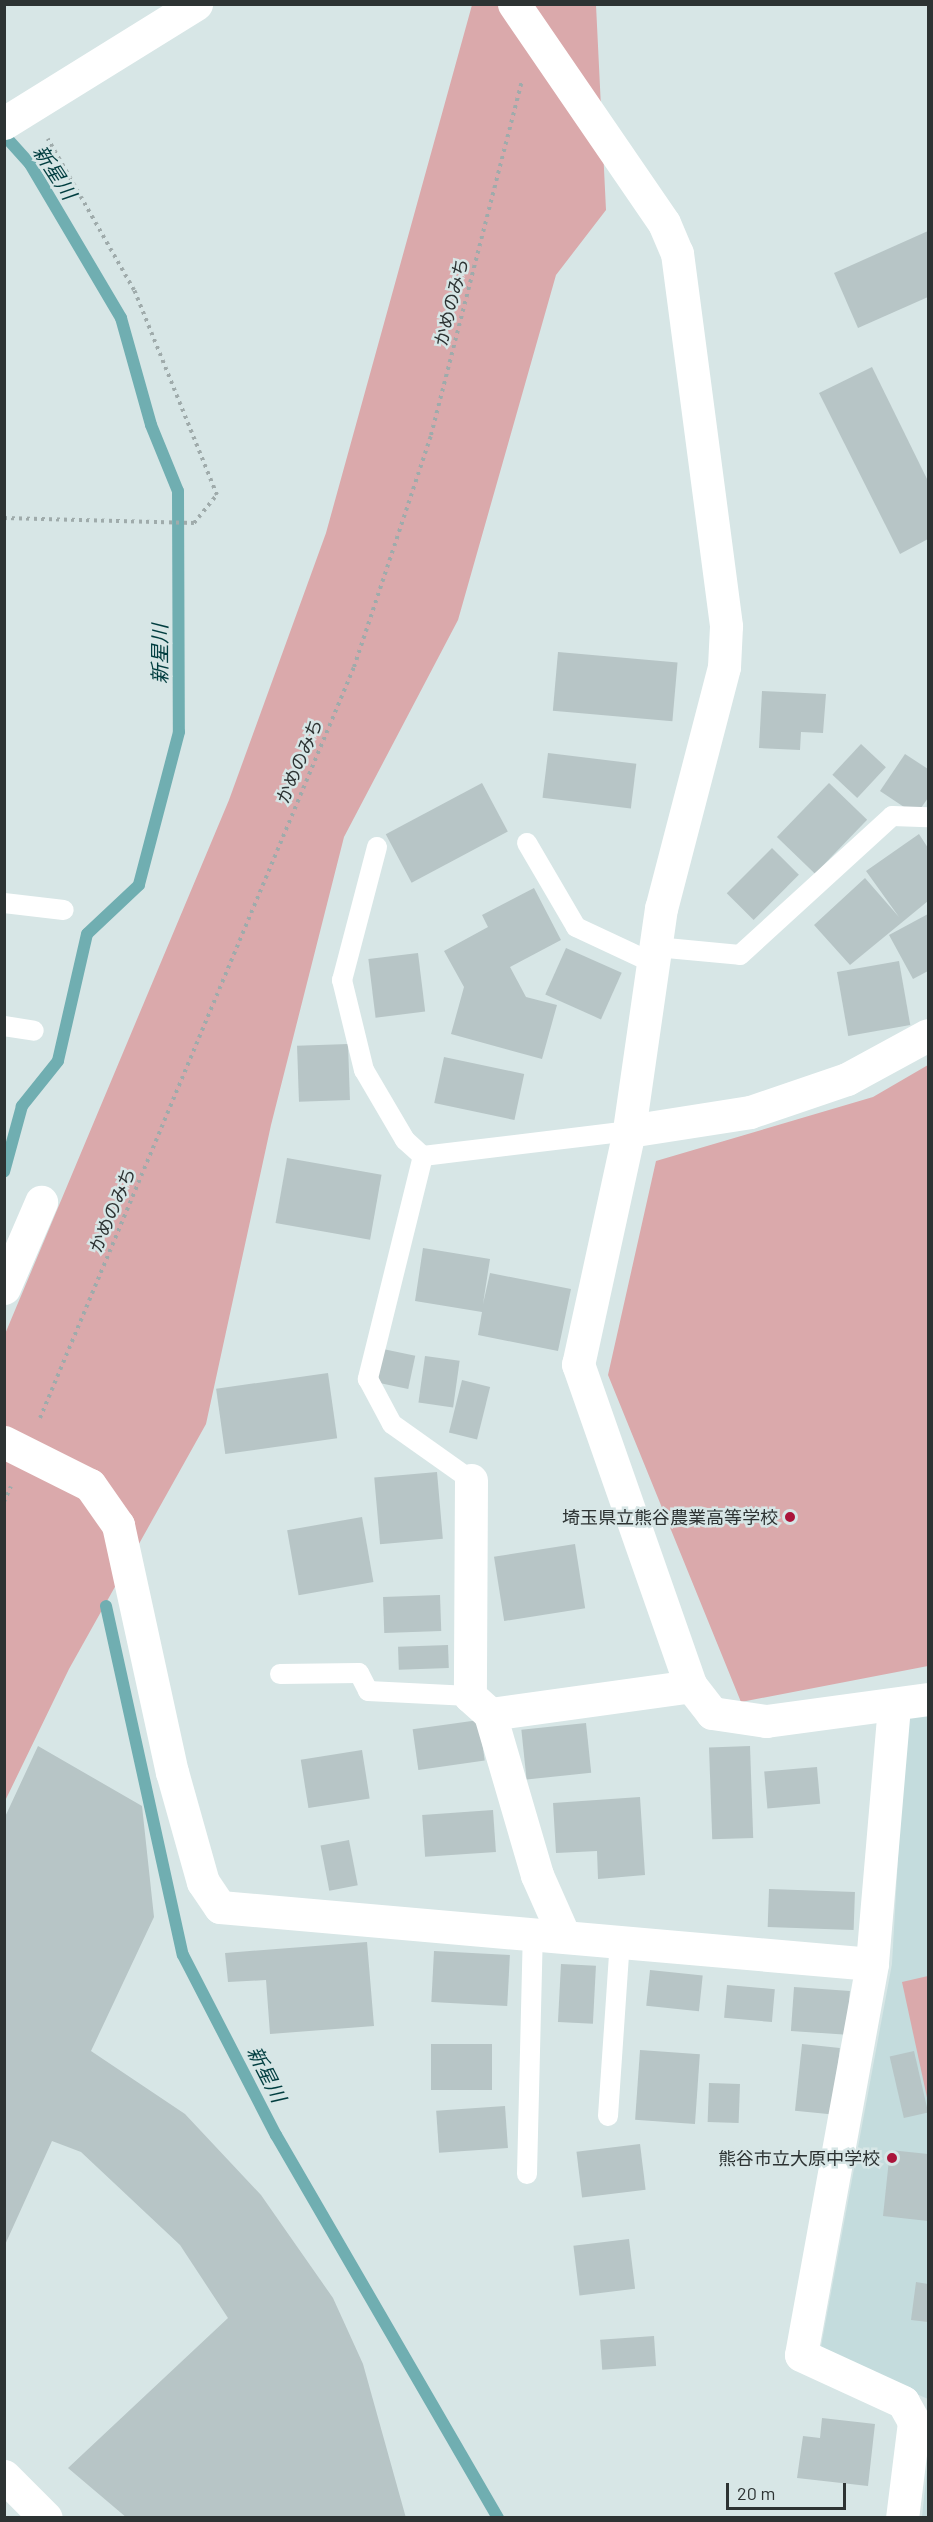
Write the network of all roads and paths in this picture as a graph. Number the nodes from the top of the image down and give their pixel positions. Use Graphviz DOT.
graph roads {
  1 [pos="196,4"];
  2 [pos="514,4"];
  3 [pos="534,31"];
  4 [pos="14,117"];
  5 [pos="4,518"];
  6 [pos="928,817"];
  7 [pos="527,843"];
  8 [pos="377,847"];
  9 [pos="4,903"];
  10 [pos="64,910"];
  11 [pos="655,955"];
  12 [pos="4,1026"];
  13 [pos="34,1031"];
  14 [pos="928,1035"];
  15 [pos="629,1131"];
  16 [pos="423,1156"];
  17 [pos="41,1202"];
  18 [pos="4,1288"];
  19 [pos="16,1446"];
  20 [pos="471,1480"];
  21 [pos="4,1502"];
  22 [pos="280,1674"];
  23 [pos="691,1686"];
  24 [pos="928,1699"];
  25 [pos="480,1705"];
  26 [pos="894,1706"];
  27 [pos="548,1934"];
  28 [pos="620,1941"];
  29 [pos="872,1964"];
  30 [pos="608,2116"];
  31 [pos="527,2174"];
  32 [pos="4,2476"];
  33 [pos="46,2517"];
  34 [pos="902,2517"];
  1 -- 4 [label="street"];
  2 -- 3 [label="street"];
  3 -- 11 [label="street"];
  3 -- 19 [label="path, かめのみち"];
  4 -- 5 [label="path"];
  6 -- 11 [label="lane"];
  7 -- 11 [label="lane"];
  8 -- 16 [label="lane"];
  9 -- 10 [label="lane"];
  11 -- 15 [label="street"];
  12 -- 13 [label="lane"];
  14 -- 15 [label="street"];
  15 -- 16 [label="lane"];
  15 -- 23 [label="street"];
  16 -- 20 [label="lane"];
  17 -- 18 [label="street"];
  19 -- 21 [label="path, かめのみち"];
  19 -- 27 [label="street"];
  20 -- 25 [label="street"];
  22 -- 25 [label="lane"];
  23 -- 25 [label="street"];
  23 -- 26 [label="street"];
  24 -- 26 [label="street"];
  25 -- 27 [label="street"];
  26 -- 29 [label="street"];
  27 -- 28 [label="street"];
  27 -- 31 [label="lane"];
  28 -- 29 [label="street"];
  28 -- 30 [label="lane"];
  29 -- 34 [label="street"];
  32 -- 33 [label="street"];
}
